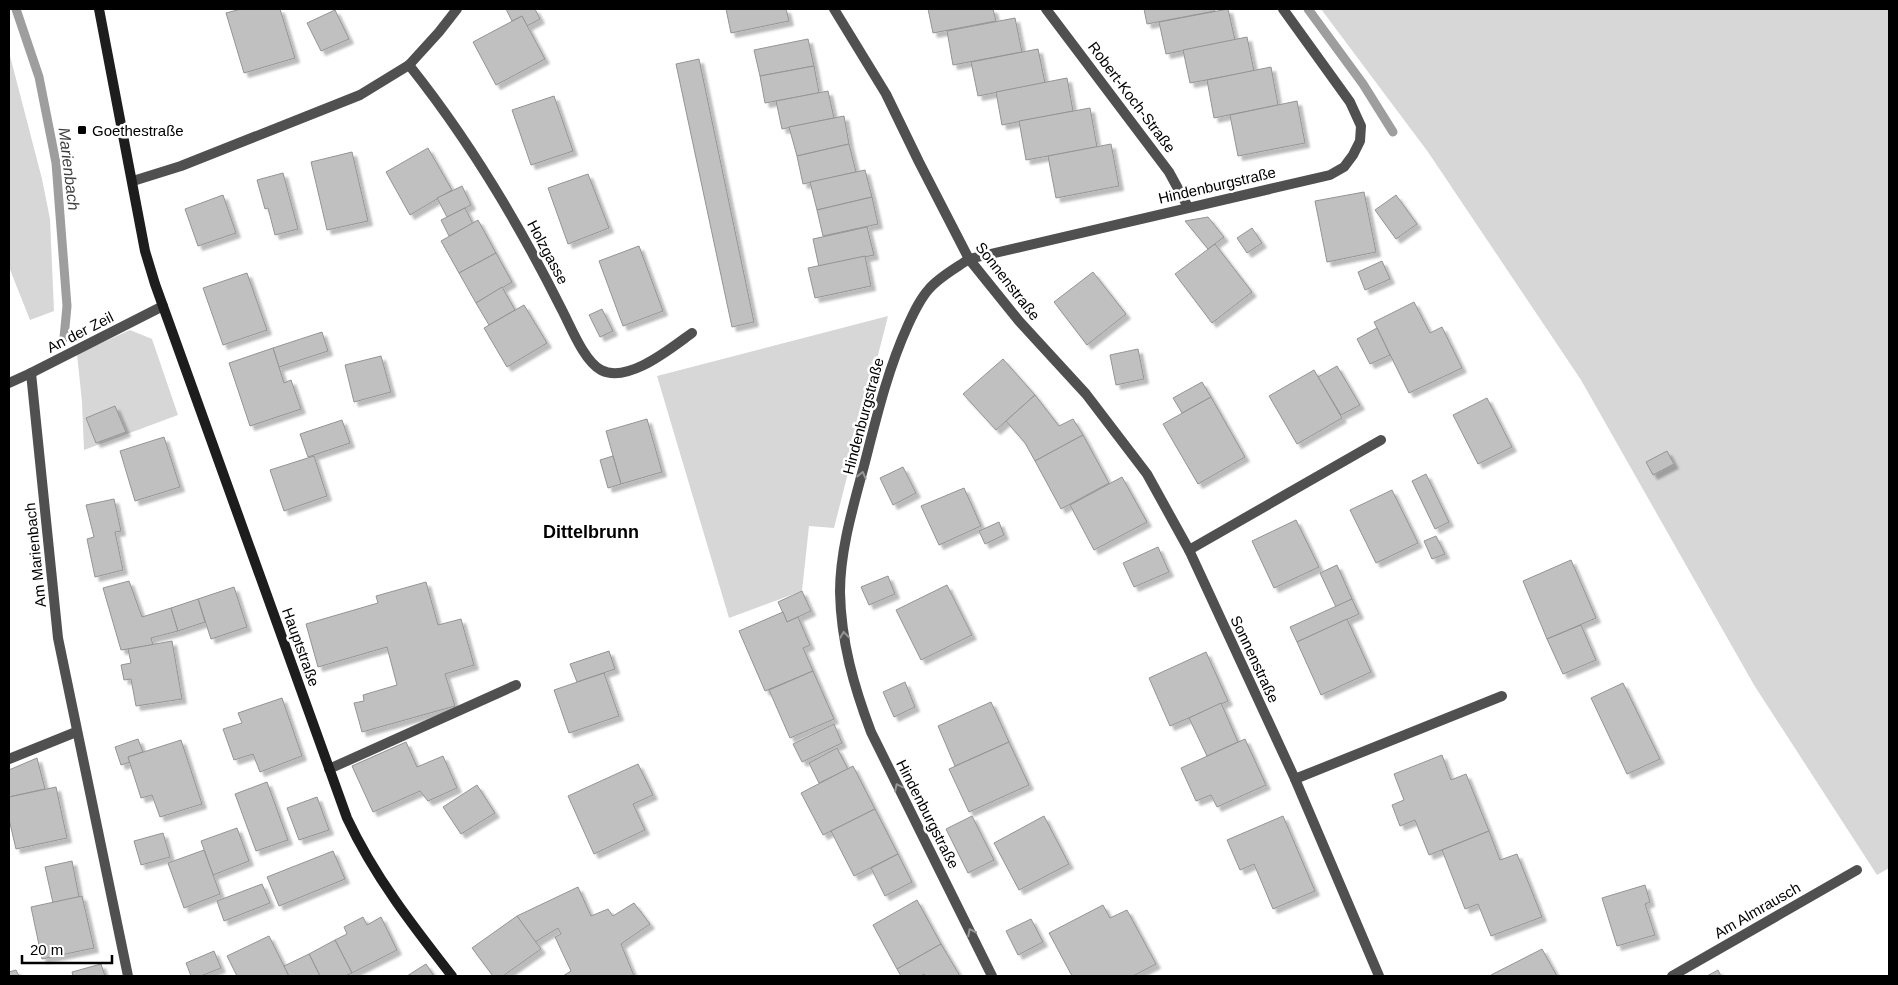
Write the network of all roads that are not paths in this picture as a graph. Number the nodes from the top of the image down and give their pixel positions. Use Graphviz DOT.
graph roads {
  1 [pos="99,9"];
  2 [pos="457,9"];
  3 [pos="834,9"];
  4 [pos="1046,9"];
  5 [pos="1283,9"];
  6 [pos="409,65"];
  7 [pos="133,181"];
  8 [pos="1188,207"];
  9 [pos="968,259"];
  10 [pos="163,306"];
  11 [pos="692,333"];
  12 [pos="31,374"];
  13 [pos="9,383"];
  14 [pos="1381,440"];
  15 [pos="1189,550"];
  16 [pos="516,685"];
  17 [pos="1502,696"];
  18 [pos="76,732"];
  19 [pos="9,759"];
  20 [pos="329,769"];
  21 [pos="1294,779"];
  22 [pos="1857,870"];
  23 [pos="128,976"];
  24 [pos="452,976"];
  25 [pos="992,976"];
  26 [pos="1379,976"];
  27 [pos="1672,976"];
  1 -- 7 [label="street, Hauptstraße"];
  2 -- 6 [label="street"];
  3 -- 9 [label="street, Sonnenstraße"];
  4 -- 8 [label="street, Robert-Koch-Straße"];
  5 -- 8 [label="street, Hindenburgstraße"];
  6 -- 7 [label="street"];
  6 -- 11 [label="street, Holzgasse"];
  7 -- 10 [label="street, Hauptstraße"];
  8 -- 9 [label="street, Hindenburgstraße"];
  9 -- 15 [label="street, Sonnenstraße"];
  25 -- 9 [label="street, Hindenburgstraße, one-way"];
  10 -- 12 [label="street, An der Zeil"];
  10 -- 20 [label="street, Hauptstraße"];
  12 -- 13 [label="street, An der Zeil"];
  12 -- 18 [label="street, Am Marienbach"];
  14 -- 15 [label="street"];
  15 -- 21 [label="street, Sonnenstraße"];
  16 -- 20 [label="street"];
  17 -- 21 [label="street"];
  18 -- 19 [label="street"];
  18 -- 23 [label="street, Am Marienbach"];
  20 -- 24 [label="street, Hauptstraße"];
  21 -- 26 [label="street, Sonnenstraße"];
  22 -- 27 [label="street, Am Almrausch"];
}
